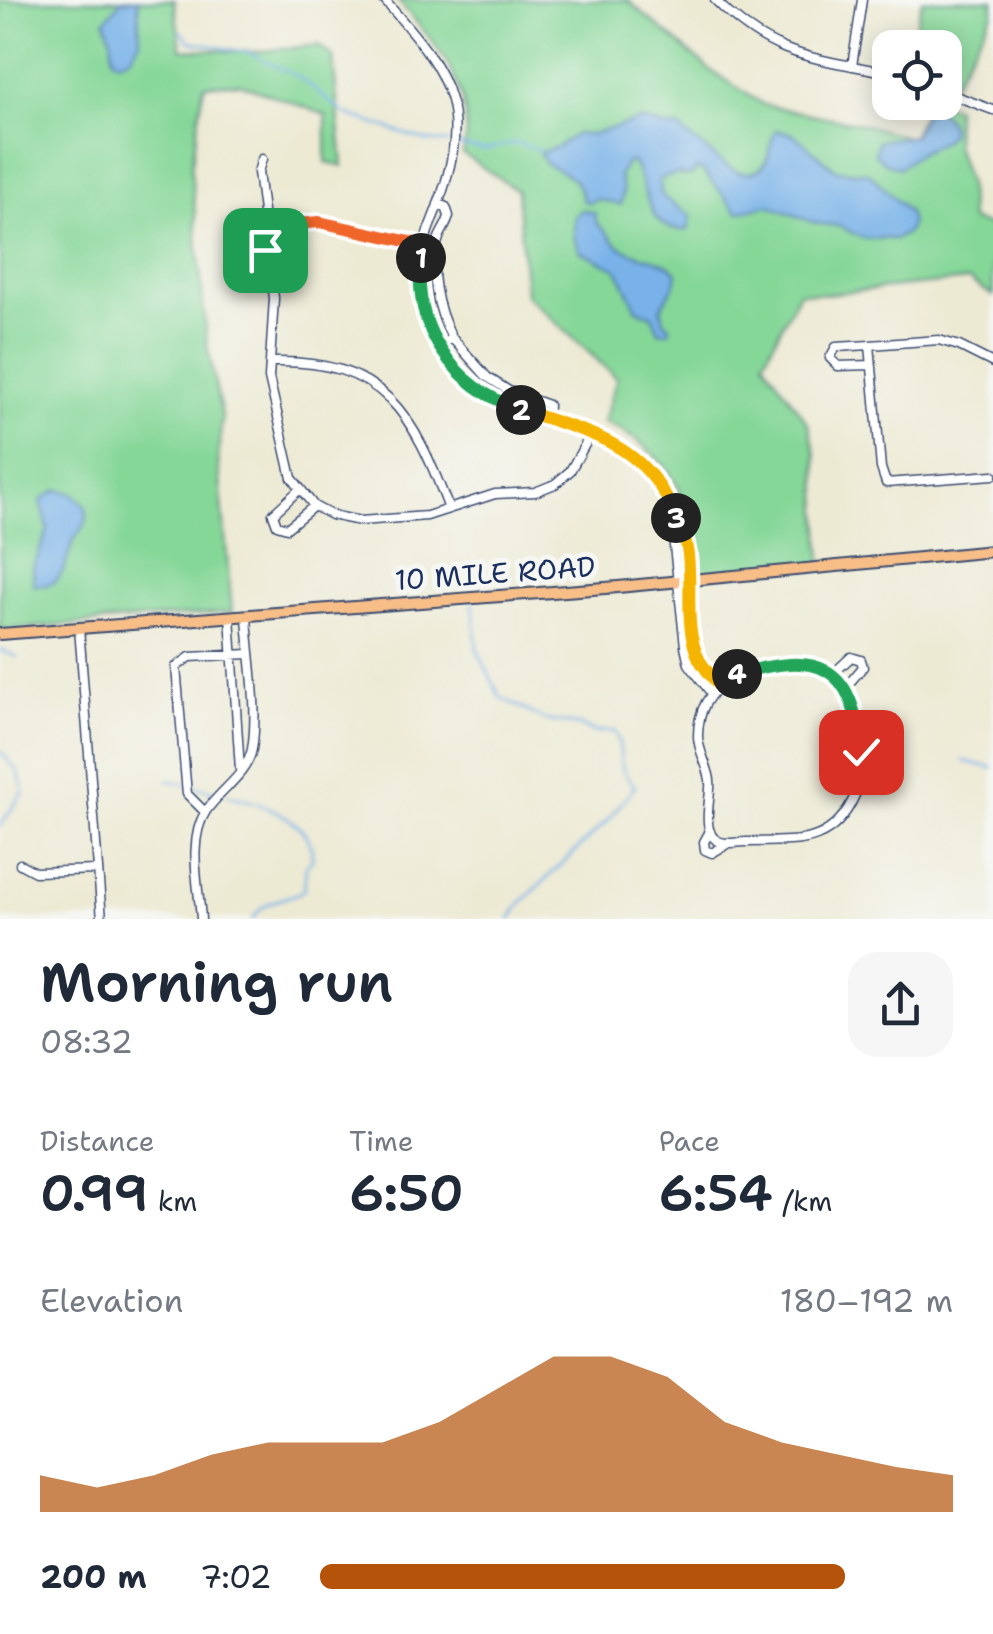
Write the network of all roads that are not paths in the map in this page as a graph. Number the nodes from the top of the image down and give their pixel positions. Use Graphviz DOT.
graph roads {
  1 [pos="384,0"];
  2 [pos="715,0"];
  3 [pos="862,0"];
  4 [pos="852,66"];
  5 [pos="872,70"];
  6 [pos="962,98"];
  7 [pos="993,110"];
  8 [pos="262,159"];
  9 [pos="438,204"];
  10 [pos="263,227"];
  11 [pos="424,245"];
  12 [pos="452,338"];
  13 [pos="870,345"];
  14 [pos="438,346"];
  15 [pos="271,362"];
  16 [pos="993,362"];
  17 [pos="871,365"];
  18 [pos="547,418"];
  19 [pos="591,434"];
  20 [pos="993,475"];
  21 [pos="299,490"];
  22 [pos="314,506"];
  23 [pos="449,510"];
  24 [pos="674,515"];
  25 [pos="993,551"];
  26 [pos="690,580"];
  27 [pos="677,582"];
  28 [pos="230,616"];
  29 [pos="247,616"];
  30 [pos="79,628"];
  31 [pos="0,634"];
  32 [pos="235,654"];
  33 [pos="249,654"];
  34 [pos="833,674"];
  35 [pos="718,685"];
  36 [pos="846,687"];
  37 [pos="711,694"];
  38 [pos="240,726"];
  39 [pos="254,726"];
  40 [pos="240,770"];
  41 [pos="205,812"];
  42 [pos="710,831"];
  43 [pos="727,844"];
  44 [pos="20,864"];
  45 [pos="98,870"];
  46 [pos="102,919"];
  47 [pos="201,919"];
  1 -- 9 [label="street"];
  2 -- 4 [label="street"];
  3 -- 4 [label="street"];
  4 -- 5 [label="street"];
  6 -- 7 [label="street"];
  8 -- 10 [label="street"];
  9 -- 11 [label="street"];
  9 -- 12 [label="street"];
  10 -- 11 [label="street"];
  10 -- 15 [label="street"];
  11 -- 14 [label="street"];
  12 -- 14 [label="street"];
  12 -- 18 [label="street"];
  13 -- 16 [label="street"];
  13 -- 17 [label="street"];
  13 -- 17 [label="street"];
  14 -- 18 [label="street"];
  15 -- 21 [label="street"];
  15 -- 23 [label="street"];
  17 -- 20 [label="street"];
  18 -- 19 [label="street"];
  19 -- 23 [label="street"];
  19 -- 24 [label="street"];
  21 -- 22 [label="street"];
  21 -- 22 [label="street"];
  22 -- 23 [label="street"];
  24 -- 26 [label="street"];
  24 -- 27 [label="street"];
  25 -- 26 [label="main road, 10 MILE ROAD"];
  26 -- 27 [label="main road, 10 MILE ROAD"];
  26 -- 35 [label="street"];
  27 -- 29 [label="main road, 10 MILE ROAD"];
  27 -- 37 [label="street"];
  28 -- 29 [label="main road, 10 MILE ROAD"];
  28 -- 30 [label="main road, 10 MILE ROAD"];
  28 -- 32 [label="street"];
  29 -- 33 [label="street"];
  30 -- 31 [label="main road, 10 MILE ROAD"];
  30 -- 45 [label="street"];
  32 -- 33 [label="street"];
  32 -- 38 [label="street"];
  32 -- 41 [label="street"];
  33 -- 39 [label="street"];
  34 -- 35 [label="street"];
  34 -- 36 [label="street"];
  34 -- 36 [label="street"];
  35 -- 37 [label="street"];
  36 -- 43 [label="street"];
  37 -- 42 [label="street"];
  38 -- 39 [label="street"];
  38 -- 40 [label="street"];
  39 -- 40 [label="street"];
  40 -- 41 [label="street"];
  41 -- 47 [label="street"];
  42 -- 43 [label="street"];
  42 -- 43 [label="street"];
  44 -- 45 [label="street"];
  45 -- 46 [label="street"];
}
